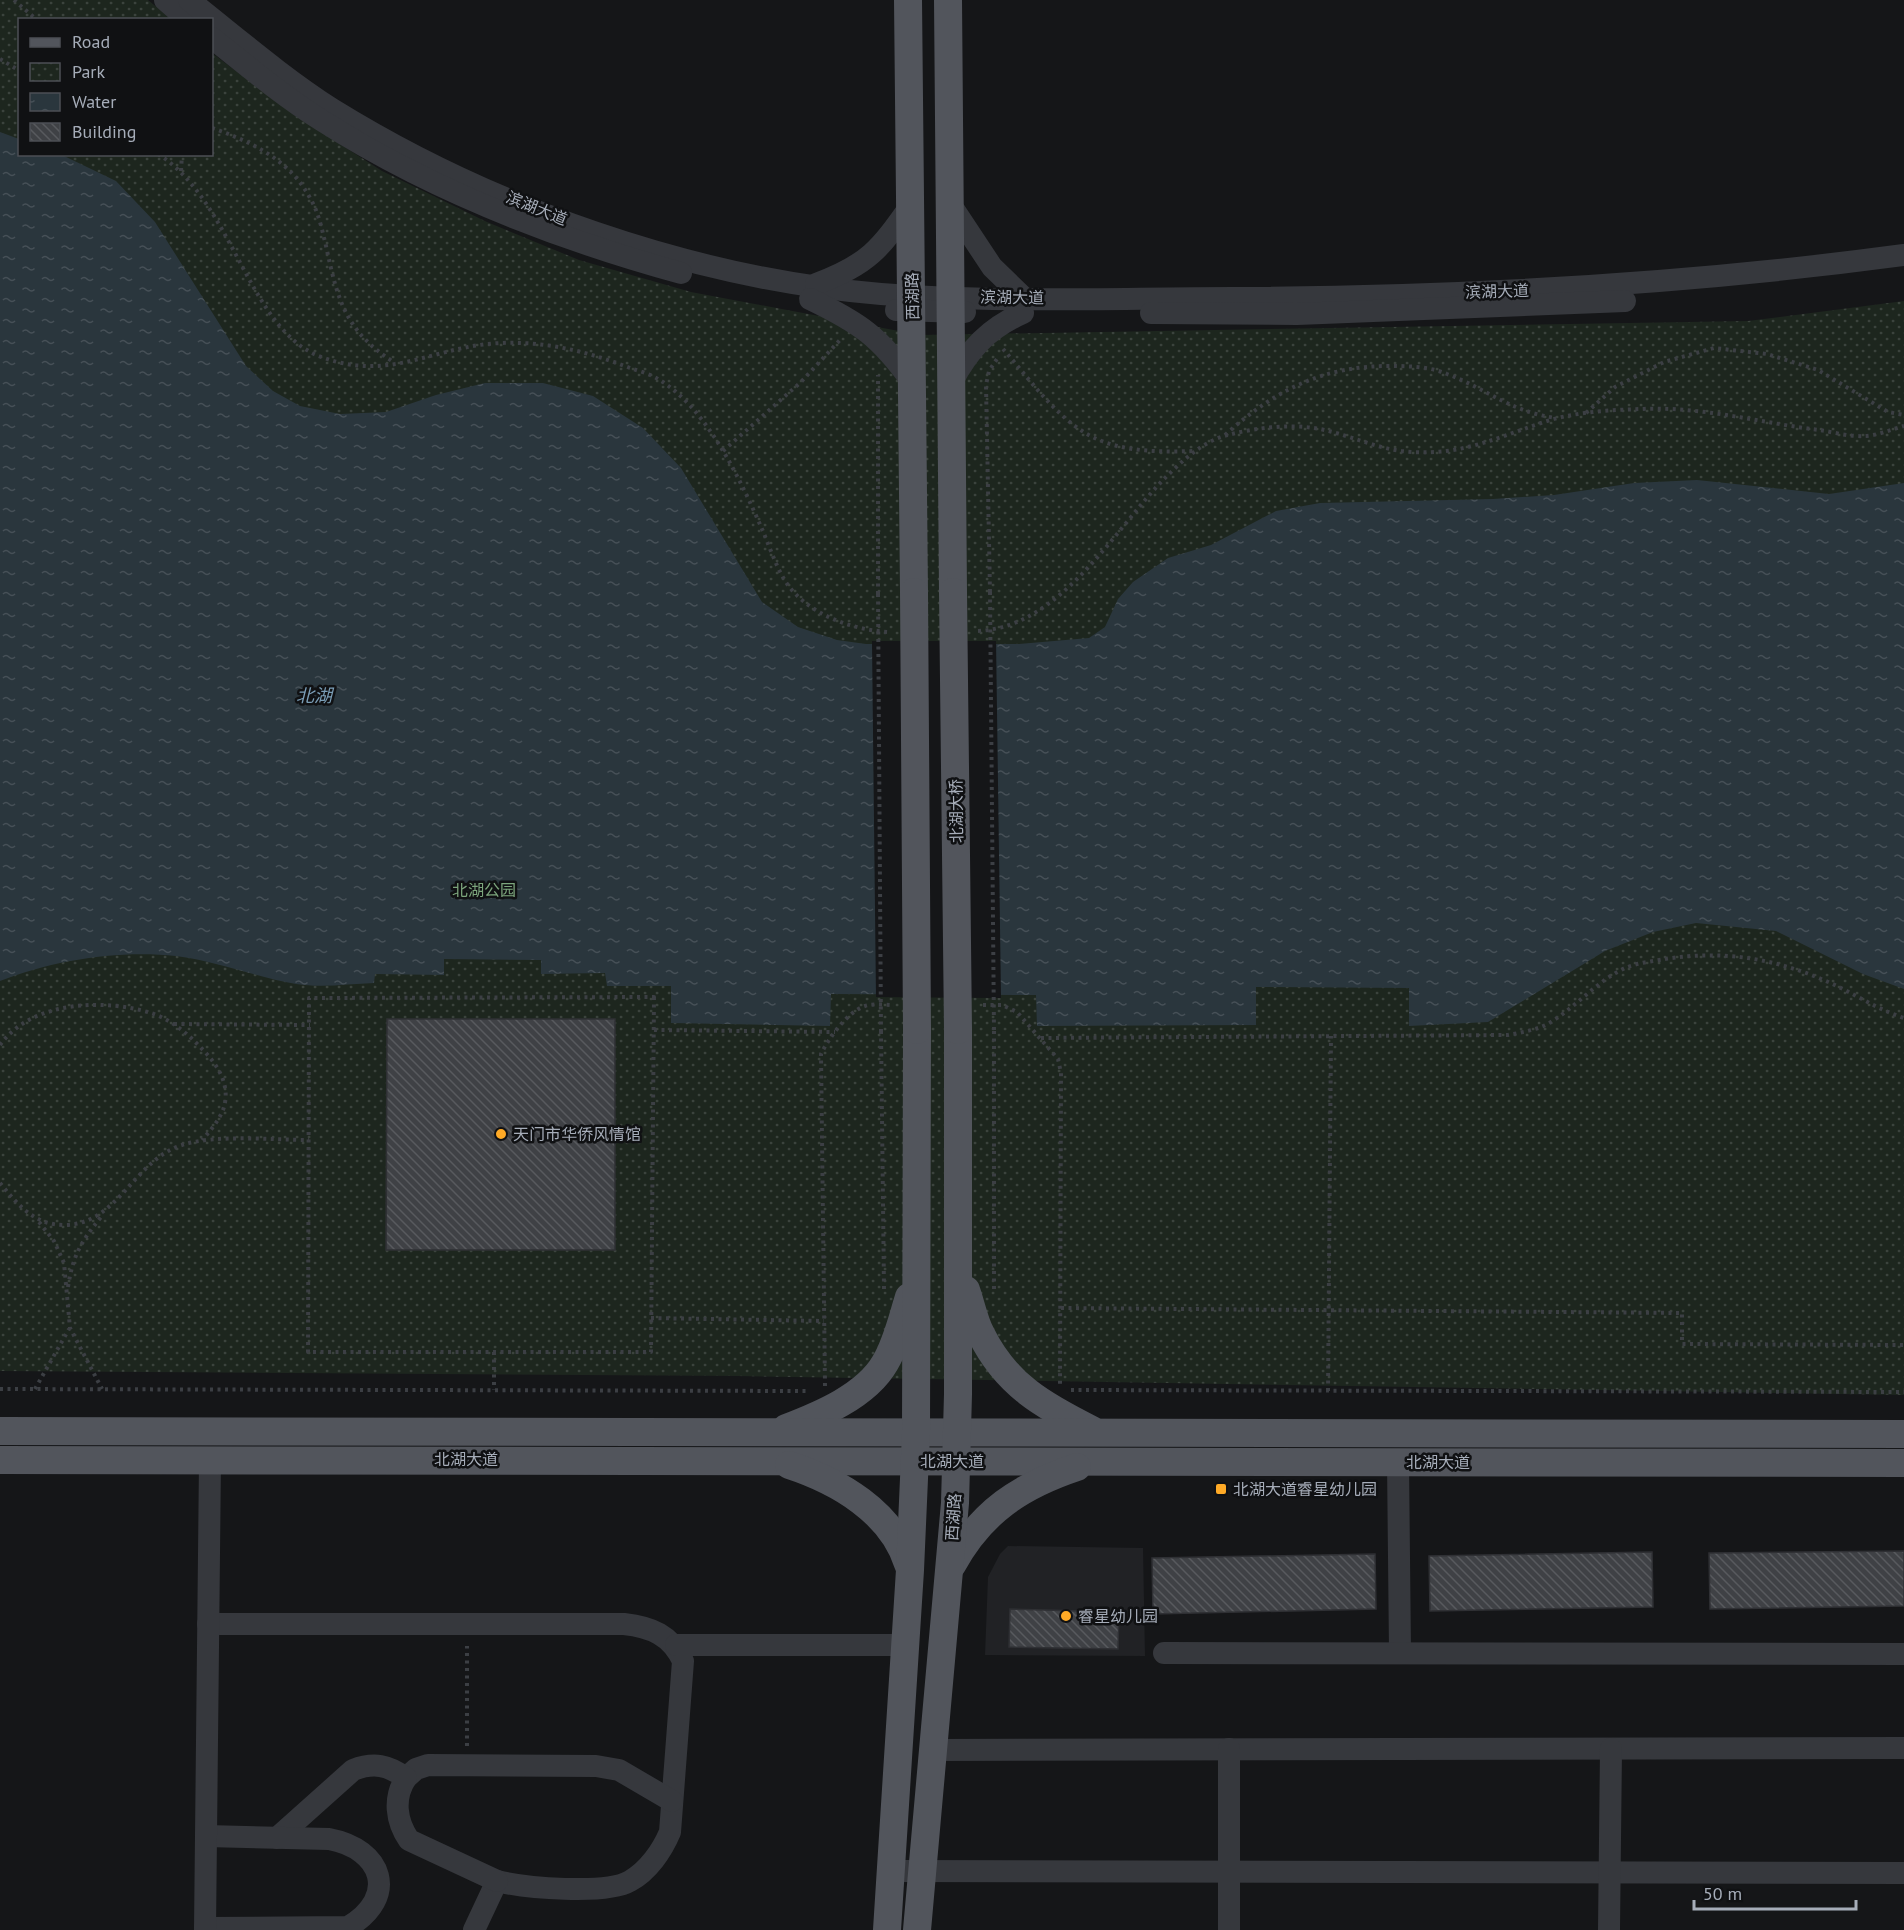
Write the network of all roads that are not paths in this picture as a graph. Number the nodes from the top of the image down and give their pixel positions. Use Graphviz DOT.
graph roads {
  1 [pos="165,0"];
  2 [pos="189,0"];
  3 [pos="908,0"];
  4 [pos="948,0"];
  5 [pos="186,18"];
  6 [pos="213,18"];
  7 [pos="213,18"];
  8 [pos="213,39"];
  9 [pos="910,204"];
  10 [pos="951,205"];
  11 [pos="1904,255"];
  12 [pos="1904,270"];
  13 [pos="811,293"];
  14 [pos="912,304"];
  15 [pos="952,304"];
  16 [pos="1024,305"];
  17 [pos="912,382"];
  18 [pos="952,382"];
  19 [pos="958,1030"];
  20 [pos="958,1265"];
  21 [pos="918,1266"];
  22 [pos="0,1431"];
  23 [pos="916,1432"];
  24 [pos="957,1433"];
  25 [pos="1099,1433"];
  26 [pos="1904,1434"];
  27 [pos="772,1446"];
  28 [pos="0,1460"];
  29 [pos="210,1460"];
  30 [pos="915,1461"];
  31 [pos="957,1461"];
  32 [pos="1094,1461"];
  33 [pos="1398,1462"];
  34 [pos="1904,1463"];
  35 [pos="910,1570"];
  36 [pos="950,1570"];
  37 [pos="208,1624"];
  38 [pos="676,1645"];
  39 [pos="905,1645"];
  40 [pos="1400,1652"];
  41 [pos="1164,1653"];
  42 [pos="1904,1654"];
  43 [pos="1904,1748"];
  44 [pos="1229,1749"];
  45 [pos="1611,1749"];
  46 [pos="933,1750"];
  47 [pos="406,1778"];
  48 [pos="672,1801"];
  49 [pos="206,1836"];
  50 [pos="277,1838"];
  51 [pos="891,1871"];
  52 [pos="921,1871"];
  53 [pos="1229,1872"];
  54 [pos="1610,1872"];
  55 [pos="1904,1873"];
  56 [pos="497,1881"];
  57 [pos="205,1929"];
  58 [pos="474,1930"];
  59 [pos="887,1930"];
  60 [pos="917,1930"];
  61 [pos="1229,1930"];
  62 [pos="1609,1930"];
  1 -- 5 [label="street"];
  2 -- 7 [label="street, 滨湖大道"];
  3 -- 9 [label="main road, 西湖路"];
  4 -- 10 [label="main road"];
  6 -- 13 [label="street, 滨湖大道"];
  8 -- 13 [label="street, 滨湖大道"];
  9 -- 13 [label="street"];
  9 -- 14 [label="main road, 西湖路"];
  10 -- 15 [label="main road"];
  10 -- 16 [label="street"];
  11 -- 16 [label="street, 滨湖大道"];
  12 -- 16 [label="street, 滨湖大道"];
  13 -- 14 [label="street, 滨湖大道"];
  13 -- 17 [label="street"];
  14 -- 15 [label="street, 滨湖大道"];
  14 -- 17 [label="main road, 西湖路"];
  15 -- 16 [label="street, 滨湖大道"];
  15 -- 18 [label="main road"];
  16 -- 18 [label="street"];
  17 -- 21 [label="main road, 西湖路, bridge"];
  18 -- 19 [label="main road, 北湖大桥, bridge"];
  19 -- 20 [label="main road, 西湖路"];
  20 -- 24 [label="main road, 西湖路"];
  20 -- 25 [label="main road"];
  21 -- 23 [label="main road"];
  21 -- 27 [label="main road"];
  22 -- 27 [label="main road, 北湖大道"];
  23 -- 24 [label="main road, 北湖大道"];
  23 -- 27 [label="main road, 北湖大道"];
  23 -- 30 [label="main road"];
  24 -- 25 [label="main road, 北湖大道"];
  24 -- 31 [label="main road, 西湖路"];
  25 -- 26 [label="main road, 北湖大道"];
  27 -- 29 [label="main road, 北湖大道"];
  27 -- 30 [label="main road, 北湖大道"];
  27 -- 35 [label="main road"];
  28 -- 29 [label="main road, 北湖大道"];
  29 -- 37 [label="street"];
  30 -- 31 [label="main road, 北湖大道"];
  30 -- 35 [label="main road"];
  31 -- 32 [label="main road, 北湖大道"];
  31 -- 36 [label="main road, 西湖路"];
  32 -- 33 [label="main road, 北湖大道"];
  32 -- 36 [label="main road"];
  33 -- 34 [label="main road, 北湖大道"];
  33 -- 40 [label="street"];
  35 -- 39 [label="main road"];
  36 -- 46 [label="main road, 西湖路"];
  37 -- 38 [label="street"];
  37 -- 49 [label="street"];
  38 -- 39 [label="street"];
  38 -- 48 [label="street"];
  39 -- 51 [label="main road"];
  40 -- 41 [label="street"];
  40 -- 42 [label="street"];
  43 -- 45 [label="street"];
  44 -- 45 [label="street"];
  44 -- 46 [label="street"];
  44 -- 53 [label="street"];
  45 -- 54 [label="street"];
  46 -- 52 [label="main road, 西湖路"];
  47 -- 48 [label="street"];
  47 -- 50 [label="street"];
  47 -- 56 [label="street"];
  48 -- 56 [label="street"];
  49 -- 50 [label="street"];
  49 -- 57 [label="street"];
  50 -- 57 [label="street"];
  51 -- 52 [label="street"];
  51 -- 59 [label="main road"];
  52 -- 53 [label="street"];
  52 -- 60 [label="main road, 西湖路"];
  53 -- 54 [label="street"];
  53 -- 61 [label="street"];
  54 -- 55 [label="street"];
  54 -- 62 [label="street"];
  56 -- 58 [label="street"];
}
